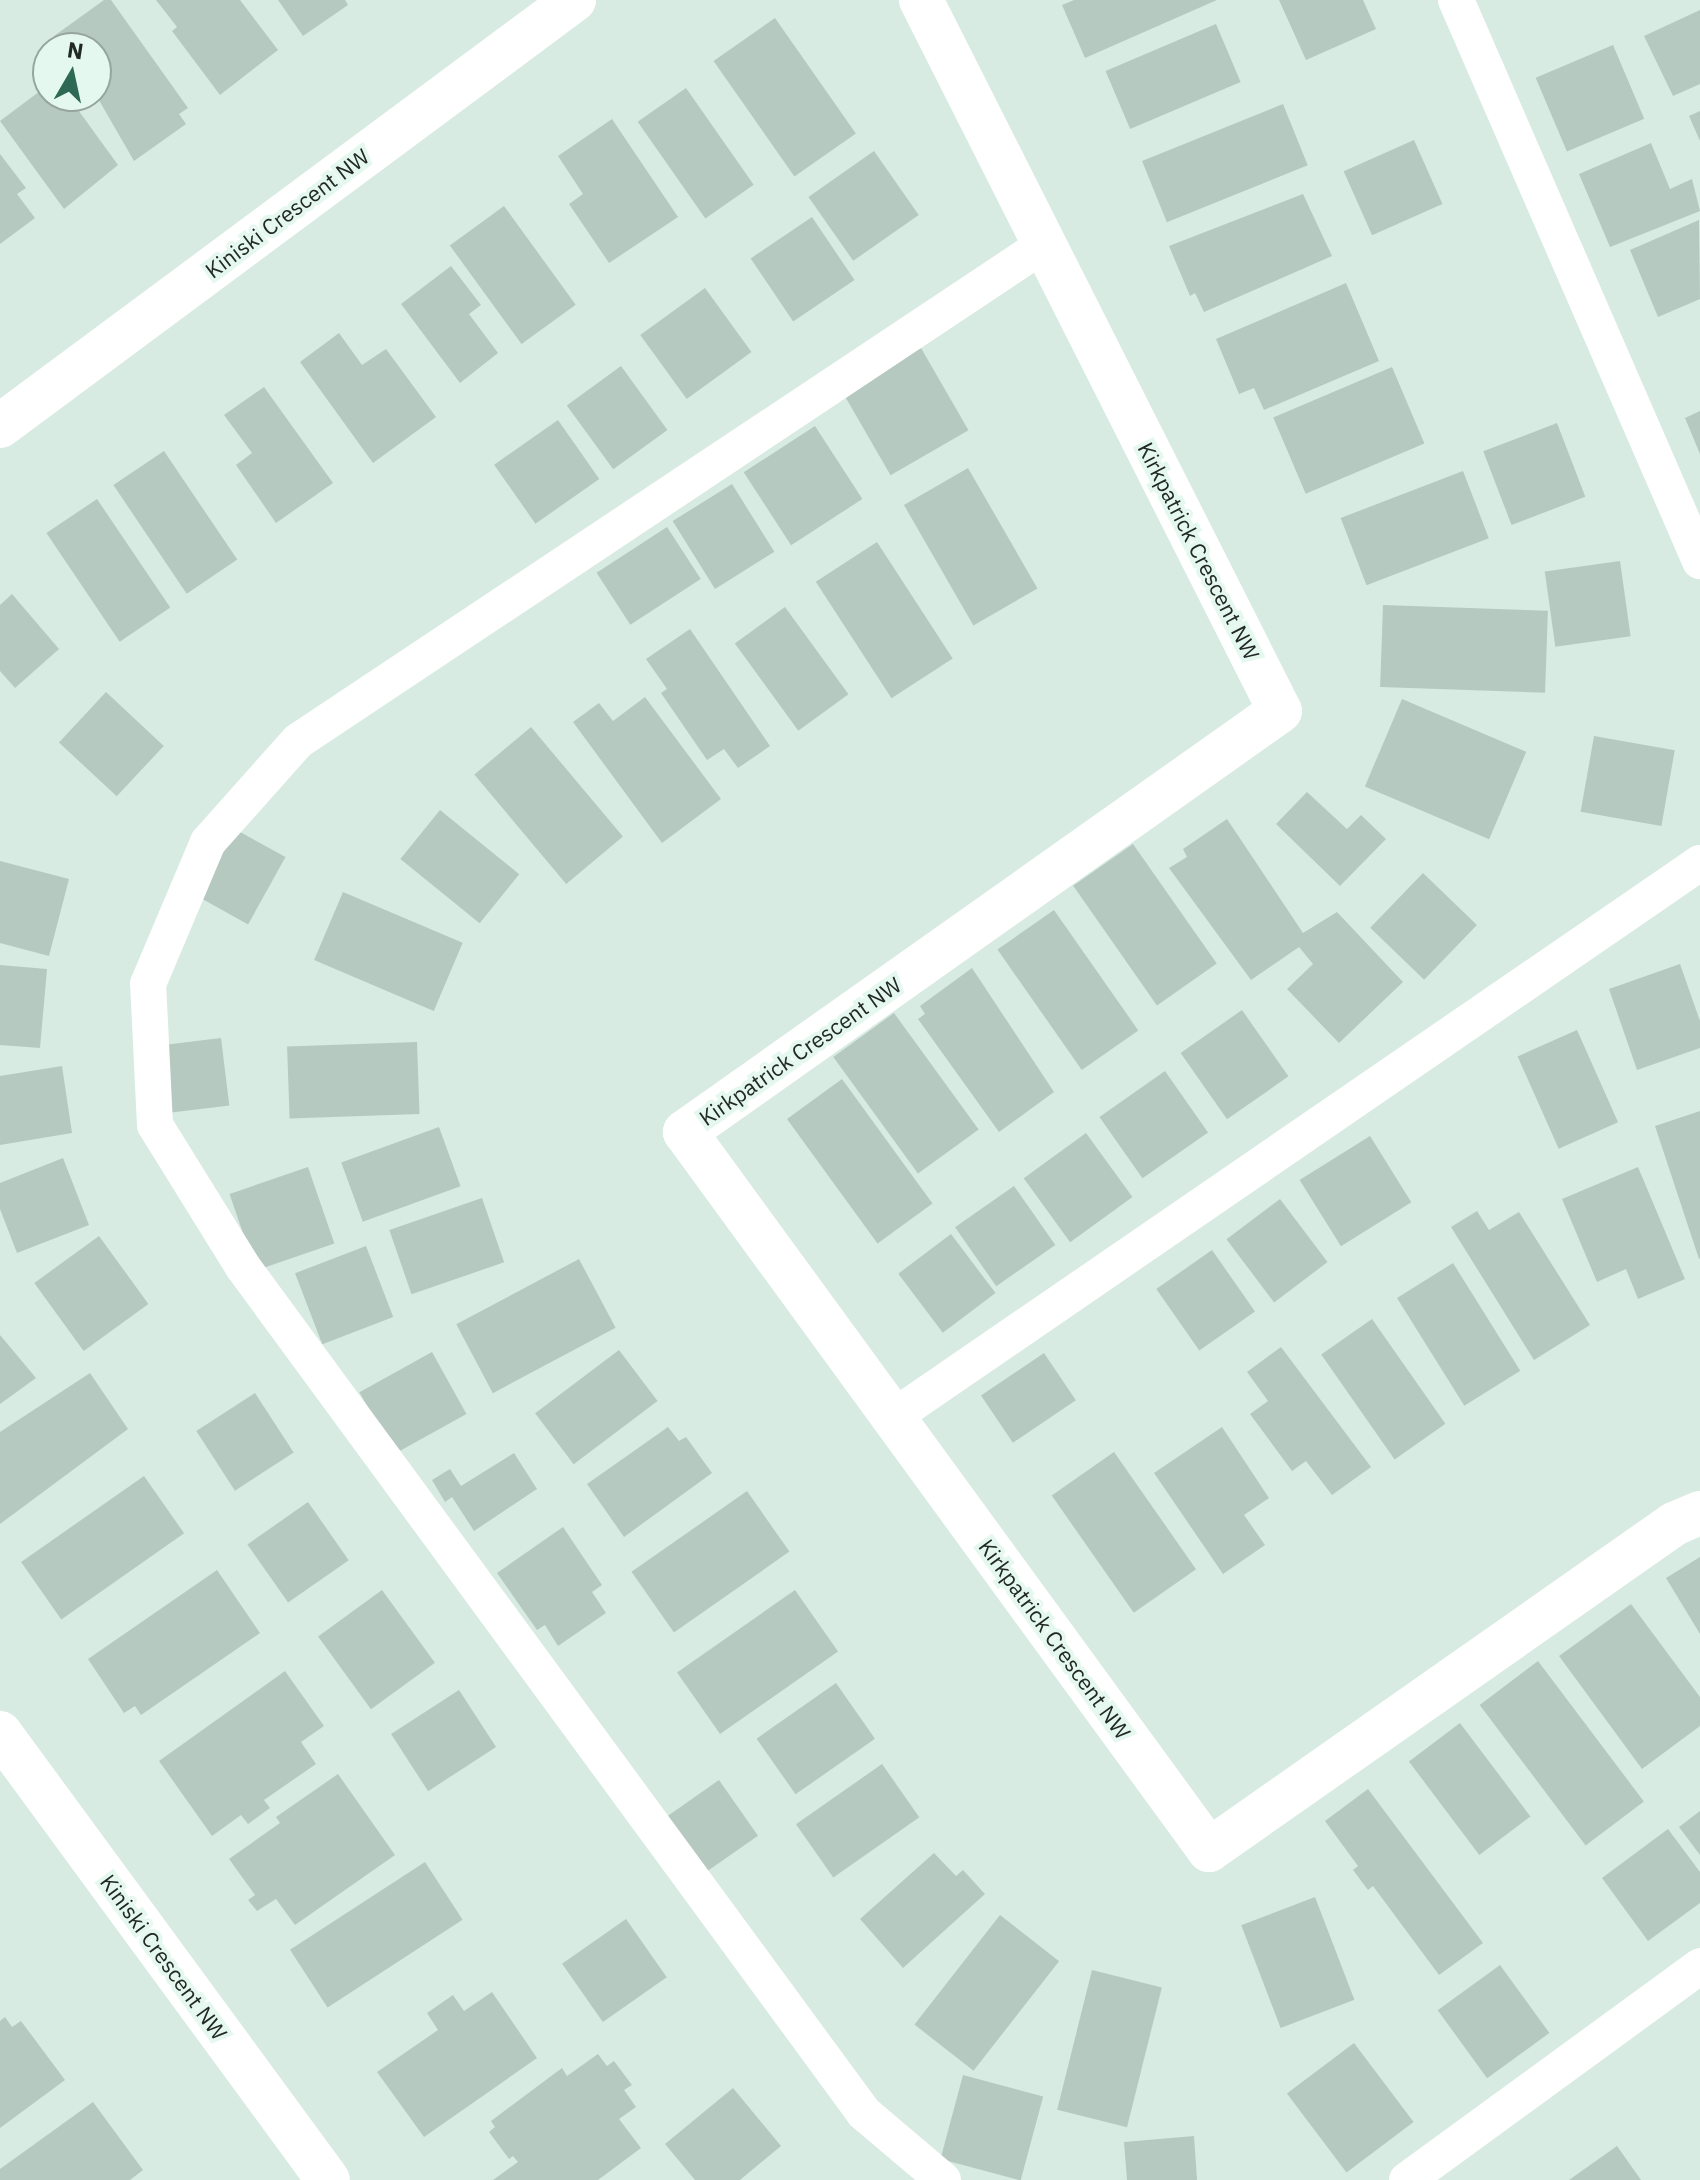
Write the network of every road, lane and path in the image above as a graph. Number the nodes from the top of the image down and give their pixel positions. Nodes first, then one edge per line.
1 (574, 0) edge
2 (921, 0) edge
3 (1456, 0) edge
4 (1045, 244) junction
5 (0, 426) edge
6 (1700, 561) edge
7 (1700, 863) edge
8 (893, 1417) junction
9 (1700, 1513) edge
10 (0, 1733) edge
11 (1700, 1966) edge
12 (328, 2180) edge
13 (943, 2180) edge
14 (1407, 2180) edge

1 - 5 street, Kiniski Crescent NW
2 - 4 street, Kirkpatrick Crescent NW
3 - 6 lane
4 - 8 street, Kirkpatrick Crescent NW
4 - 13 lane
7 - 8 lane
8 - 9 street, Kirkpatrick Crescent NW
10 - 12 street, Kiniski Crescent NW
11 - 14 lane

